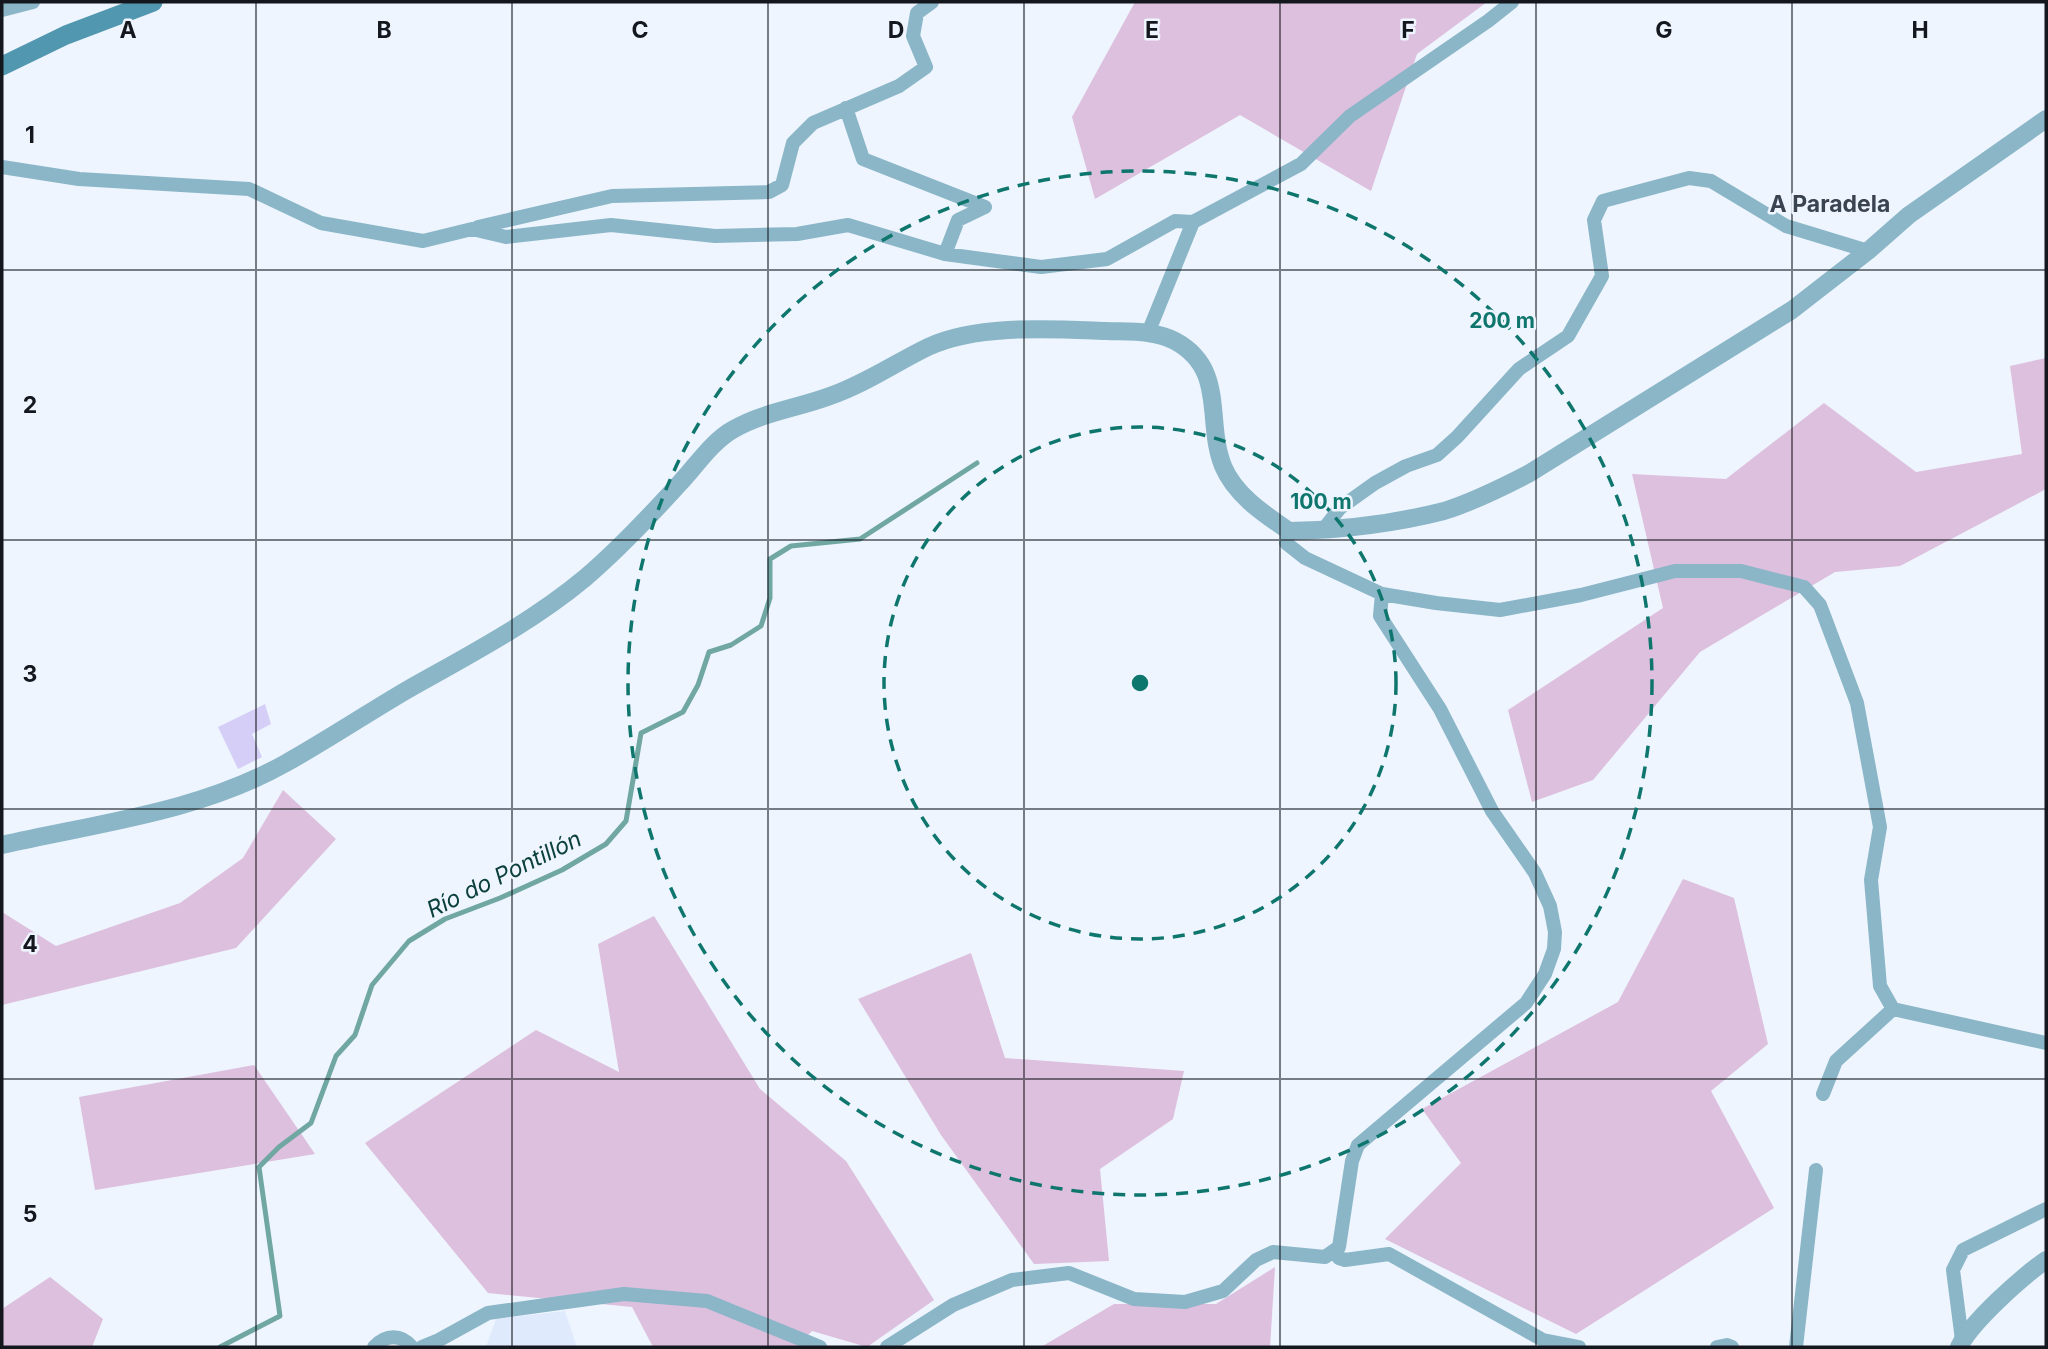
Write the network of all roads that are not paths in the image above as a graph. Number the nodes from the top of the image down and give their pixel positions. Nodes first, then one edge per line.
1 (33, 2) edge
2 (153, 2) edge
3 (932, 2) edge
4 (1512, 2) edge
5 (2, 10) edge
6 (2, 66) edge
7 (846, 108) junction
8 (2046, 119) edge
9 (2, 167) edge
10 (1193, 222) junction
11 (472, 229) junction
12 (1868, 251) junction
13 (945, 254) junction
14 (1148, 333) junction
15 (1323, 530) junction
16 (1289, 531) junction
17 (1381, 594) junction
18 (2, 845) edge
19 (1893, 1009) junction
20 (2046, 1043) edge
21 (1823, 1094) dead end
22 (1816, 1170) dead end
23 (2046, 1209) edge
24 (1335, 1252) junction
25 (2046, 1259) edge
26 (1960, 1344) edge
27 (374, 1347) edge
28 (412, 1347) edge
29 (422, 1347) edge
30 (820, 1347) edge
31 (887, 1347) edge
32 (1579, 1347) edge
33 (1717, 1347) edge
34 (1732, 1347) edge
35 (1796, 1347) edge

1 - 5 street
2 - 6 main road
3 - 7 street
4 - 10 street
7 - 11 street
7 - 13 street
8 - 12 street
9 - 11 street
10 - 13 street
10 - 14 street
11 - 13 street
12 - 15 street
12 - 15 street
14 - 16 street
14 - 18 street
15 - 16 street
16 - 17 street
17 - 19 street
17 - 24 street
19 - 20 street
19 - 21 street
22 - 35 street
23 - 26 street
24 - 31 street
24 - 32 street
25 - 26 street
27 - 28 street
29 - 30 street
33 - 34 street

